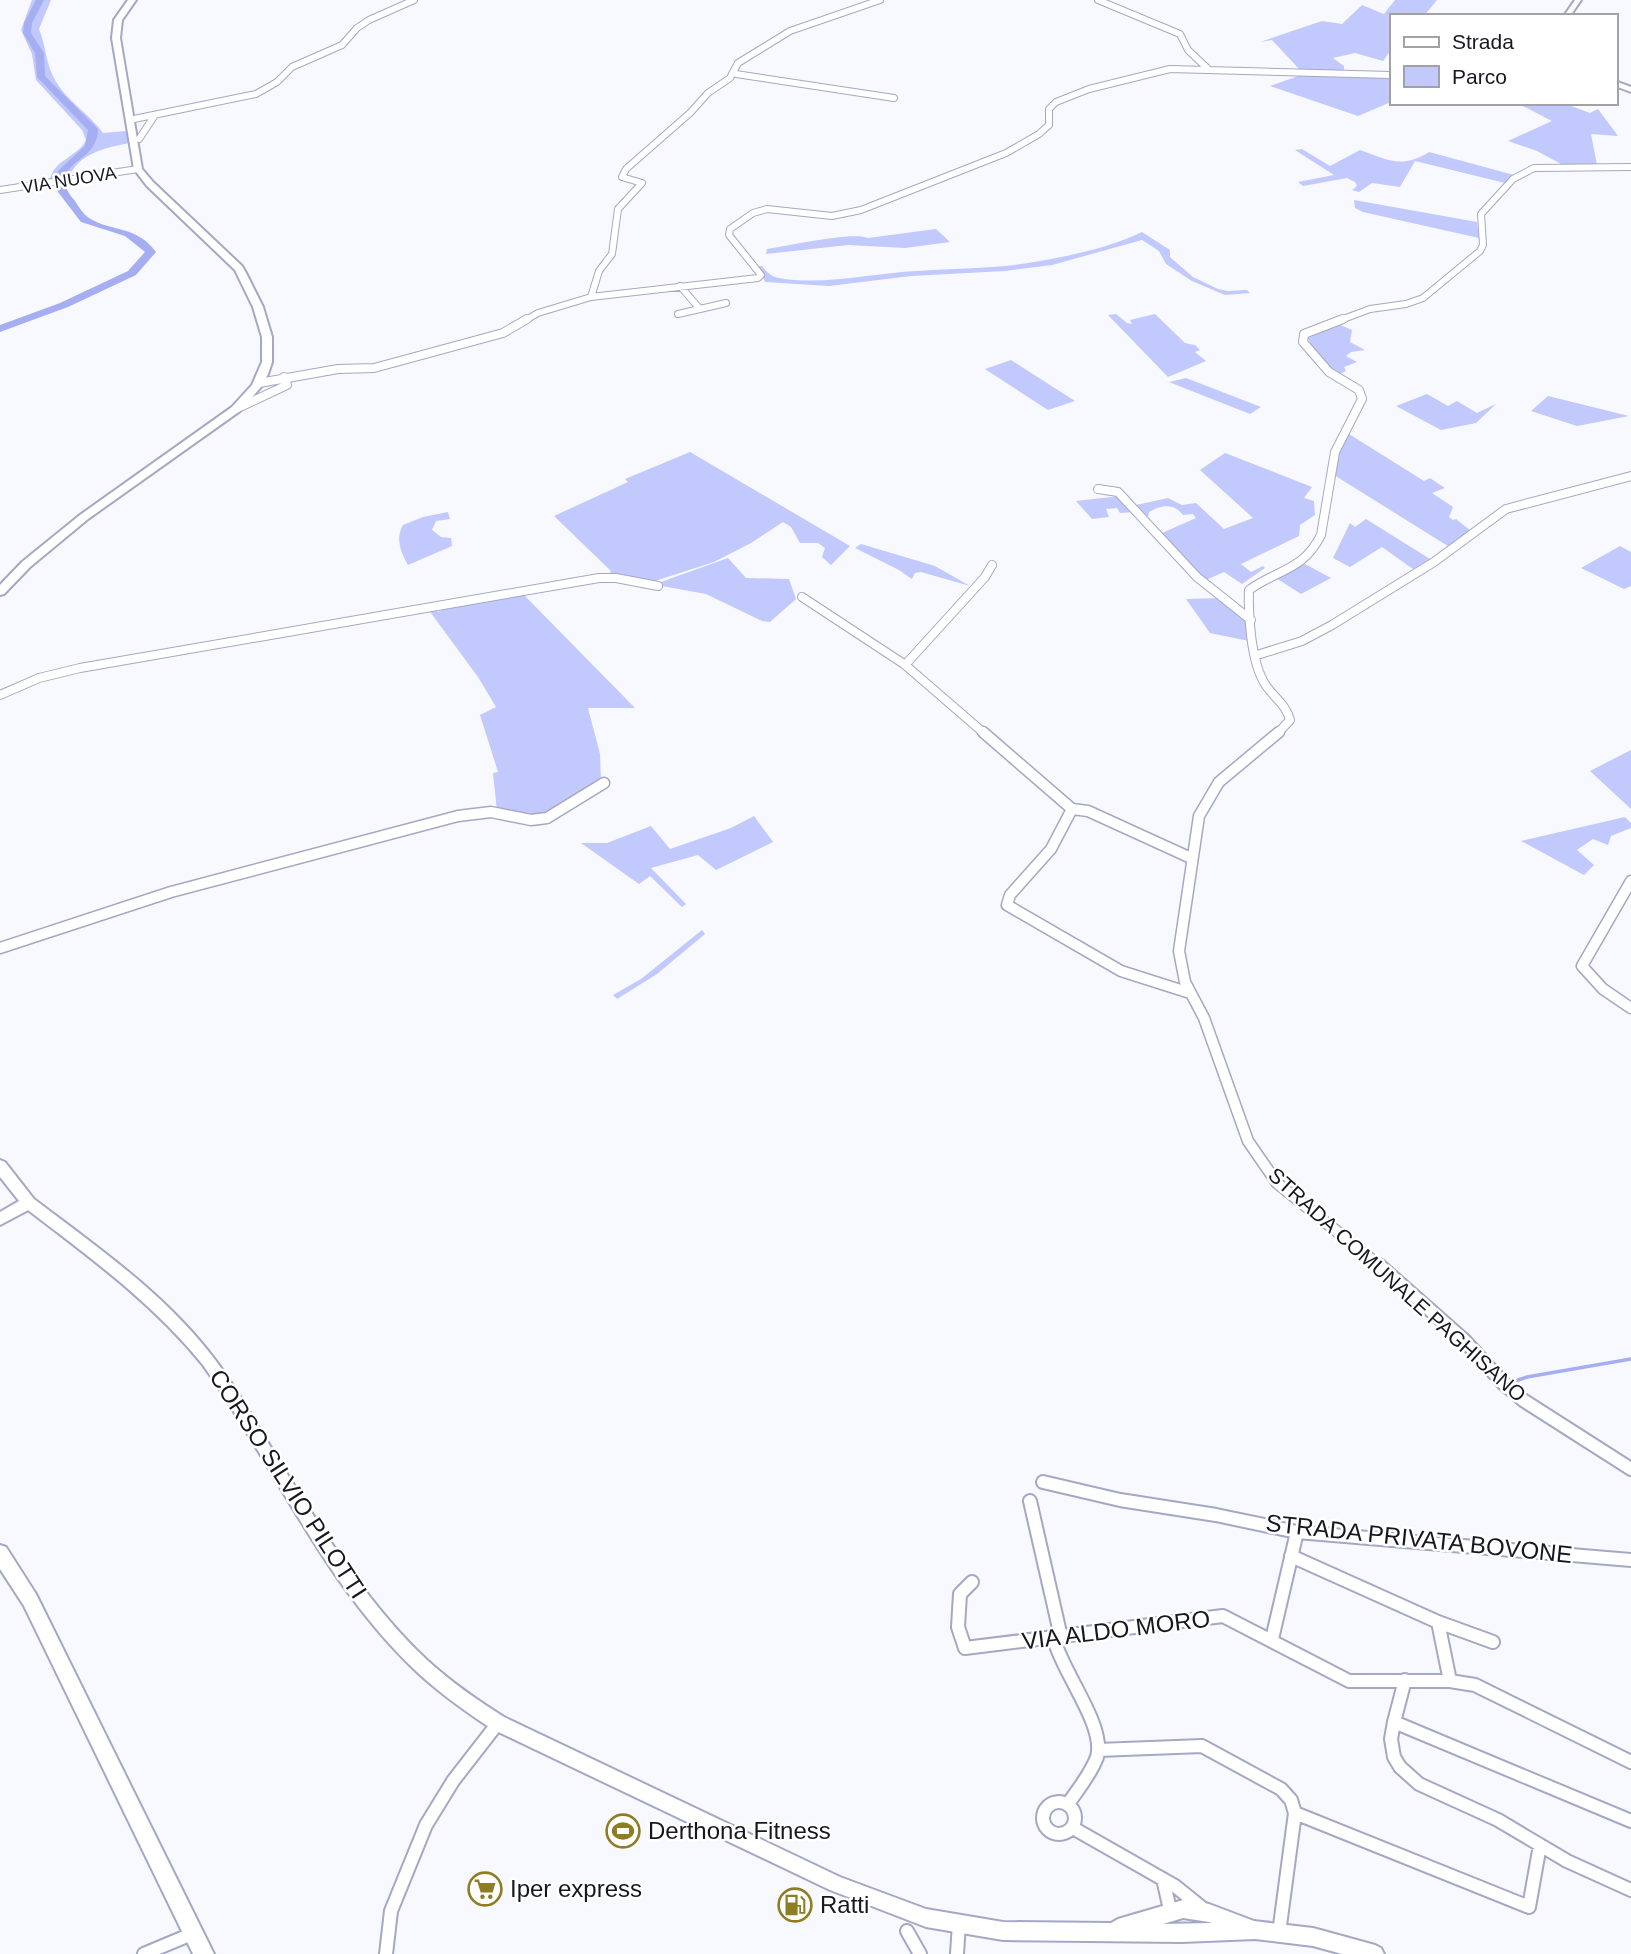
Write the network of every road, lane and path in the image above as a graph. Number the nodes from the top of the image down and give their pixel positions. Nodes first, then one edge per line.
1 (132, 0) edge
2 (414, 0) edge
3 (880, 0) edge
4 (1098, 0) edge
5 (1207, 68) junction
6 (736, 74) junction
7 (1390, 75) edge
8 (894, 98) dead end
9 (155, 115) junction
10 (129, 120) junction
11 (139, 139) dead end
12 (1631, 167) edge
13 (138, 169) junction
14 (0, 190) edge
15 (680, 286) junction
16 (591, 297) junction
17 (726, 303) dead end
18 (700, 309) junction
19 (678, 314) dead end
20 (284, 377) junction
21 (259, 383) junction
22 (236, 409) junction
23 (1631, 476) edge
24 (1098, 489) dead end
25 (992, 565) dead end
26 (658, 586) dead end
27 (0, 592) edge
28 (802, 597) dead end
29 (1251, 620) junction
30 (1257, 655) junction
31 (905, 665) junction
32 (0, 695) edge
33 (604, 783) dead end
34 (1072, 809) junction
35 (1191, 858) junction
36 (1631, 881) edge
37 (0, 948) edge
38 (1190, 993) junction
39 (1631, 1009) edge
40 (0, 1166) edge
41 (0, 1181) edge
42 (29, 1203) junction
43 (0, 1219) edge
44 (1631, 1469) edge
45 (1043, 1482) dead end
46 (1030, 1501) dead end
47 (1297, 1532) junction
48 (0, 1553) edge
49 (1292, 1556) junction
50 (1631, 1560) edge
51 (972, 1582) dead end
52 (1438, 1622) junction
53 (1058, 1638) junction
54 (1272, 1639) junction
55 (1493, 1642) dead end
56 (1405, 1680) junction
57 (1450, 1682) junction
58 (1394, 1721) junction
59 (498, 1723) junction
60 (1098, 1750) junction
61 (1631, 1762) edge
62 (1068, 1804) junction
63 (1295, 1813) junction
64 (1631, 1821) edge
65 (1073, 1828) junction
66 (1540, 1844) junction
67 (1163, 1879) junction
68 (1631, 1890) edge
69 (1201, 1912) junction
70 (1171, 1914) junction
71 (959, 1923) junction
72 (1255, 1930) junction
73 (907, 1931) dead end
74 (1101, 1932) junction
75 (194, 1933) junction
76 (1187, 1933) junction
77 (1279, 1933) junction
78 (1357, 1950) edge
79 (144, 1954) edge
80 (204, 1954) edge
81 (386, 1954) edge
82 (920, 1954) edge
83 (957, 1954) edge
84 (1375, 1954) edge

1 - 10 main road
2 - 9 street
3 - 6 street
4 - 5 street
5 - 7 street
5 - 15 street
6 - 8 street
6 - 16 street
9 - 10 street
9 - 11 street
10 - 13 main road
12 - 29 street, STRADA COMUNALE PAGHISANO
13 - 14 street, VIA NUOVA
13 - 21 main road
15 - 16 street
15 - 18 street
16 - 20 street
17 - 18 street
18 - 19 street
20 - 21 street
20 - 22 street
21 - 22 main road
22 - 27 main road
23 - 30 street
24 - 29 street
25 - 31 street
26 - 32 street
28 - 31 street
29 - 30 street, STRADA COMUNALE PAGHISANO
30 - 35 street, STRADA COMUNALE PAGHISANO
31 - 34 street
33 - 37 street
34 - 35 street
34 - 38 street
35 - 38 street, STRADA COMUNALE PAGHISANO
36 - 39 street
38 - 44 street, STRADA COMUNALE PAGHISANO
40 - 42 main road
41 - 42 main road, CORSO SILVIO PILOTTI
42 - 43 main road
42 - 59 street, CORSO SILVIO PILOTTI
45 - 47 street, STRADA PRIVATA BOVONE
46 - 53 street
47 - 49 street
47 - 50 street, STRADA PRIVATA BOVONE
48 - 75 main road
49 - 52 street
49 - 54 street
51 - 53 street, VIA ALDO MORO
52 - 55 street
52 - 57 street
53 - 54 street, VIA ALDO MORO
53 - 60 street
54 - 56 street, VIA ALDO MORO
56 - 57 street, VIA ALDO MORO
56 - 58 street
57 - 61 street, VIA ALDO MORO
58 - 64 street
58 - 66 street
59 - 71 street, CORSO SILVIO PILOTTI
59 - 81 street
60 - 62 street
60 - 63 street
62 - 65 street
62 - 65 street
63 - 66 street
63 - 77 street
65 - 67 street
66 - 68 street
67 - 69 street
67 - 70 street
69 - 70 street, CORSO SILVIO PILOTTI
69 - 72 street, CORSO SILVIO PILOTTI
69 - 76 street
70 - 74 street, CORSO SILVIO PILOTTI
70 - 76 street
71 - 74 street, CORSO SILVIO PILOTTI
71 - 83 street
72 - 76 street, CORSO SILVIO PILOTTI
72 - 77 street, CORSO SILVIO PILOTTI
73 - 82 street
74 - 76 street, CORSO SILVIO PILOTTI
75 - 79 street
75 - 80 main road
77 - 78 street, CORSO SILVIO PILOTTI
78 - 84 street, CORSO SILVIO PILOTTI

